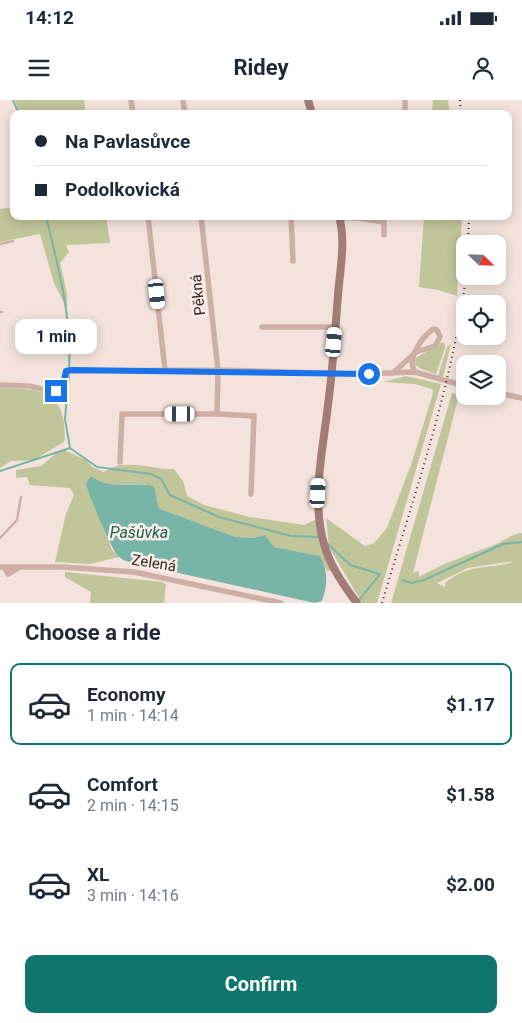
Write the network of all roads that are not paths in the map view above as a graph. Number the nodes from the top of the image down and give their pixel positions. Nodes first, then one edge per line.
1 (148, 220) edge
2 (201, 220) edge
3 (291, 220) edge
4 (339, 220) edge
5 (371, 220) edge
6 (384, 235) dead end
7 (13, 242) dead end
8 (0, 244) edge
9 (293, 261) dead end
10 (262, 327) dead end
11 (336, 327) junction
12 (416, 352) junction
13 (165, 370) junction
14 (218, 370) junction
15 (415, 372) junction
16 (332, 373) junction
17 (393, 373) junction
18 (456, 383) edge
19 (0, 384) edge
20 (506, 395) edge
21 (522, 398) edge
22 (217, 414) junction
23 (120, 462) dead end
24 (251, 494) dead end
25 (21, 497) dead end
26 (0, 538) edge
27 (1, 566) edge
28 (282, 603) edge
29 (357, 603) edge

1 - 13 street
2 - 14 street, Pěkná
3 - 9 street
4 - 11 street
5 - 6 street
7 - 8 lane
10 - 11 street
11 - 16 street
12 - 12 street
12 - 15 street
12 - 17 street
13 - 14 street
13 - 19 street
14 - 16 street
14 - 22 street, Pěkná
15 - 17 street
15 - 18 street
16 - 17 street
16 - 29 street
20 - 21 street
22 - 23 street
22 - 24 street
25 - 26 lane
27 - 28 street, Zelená

